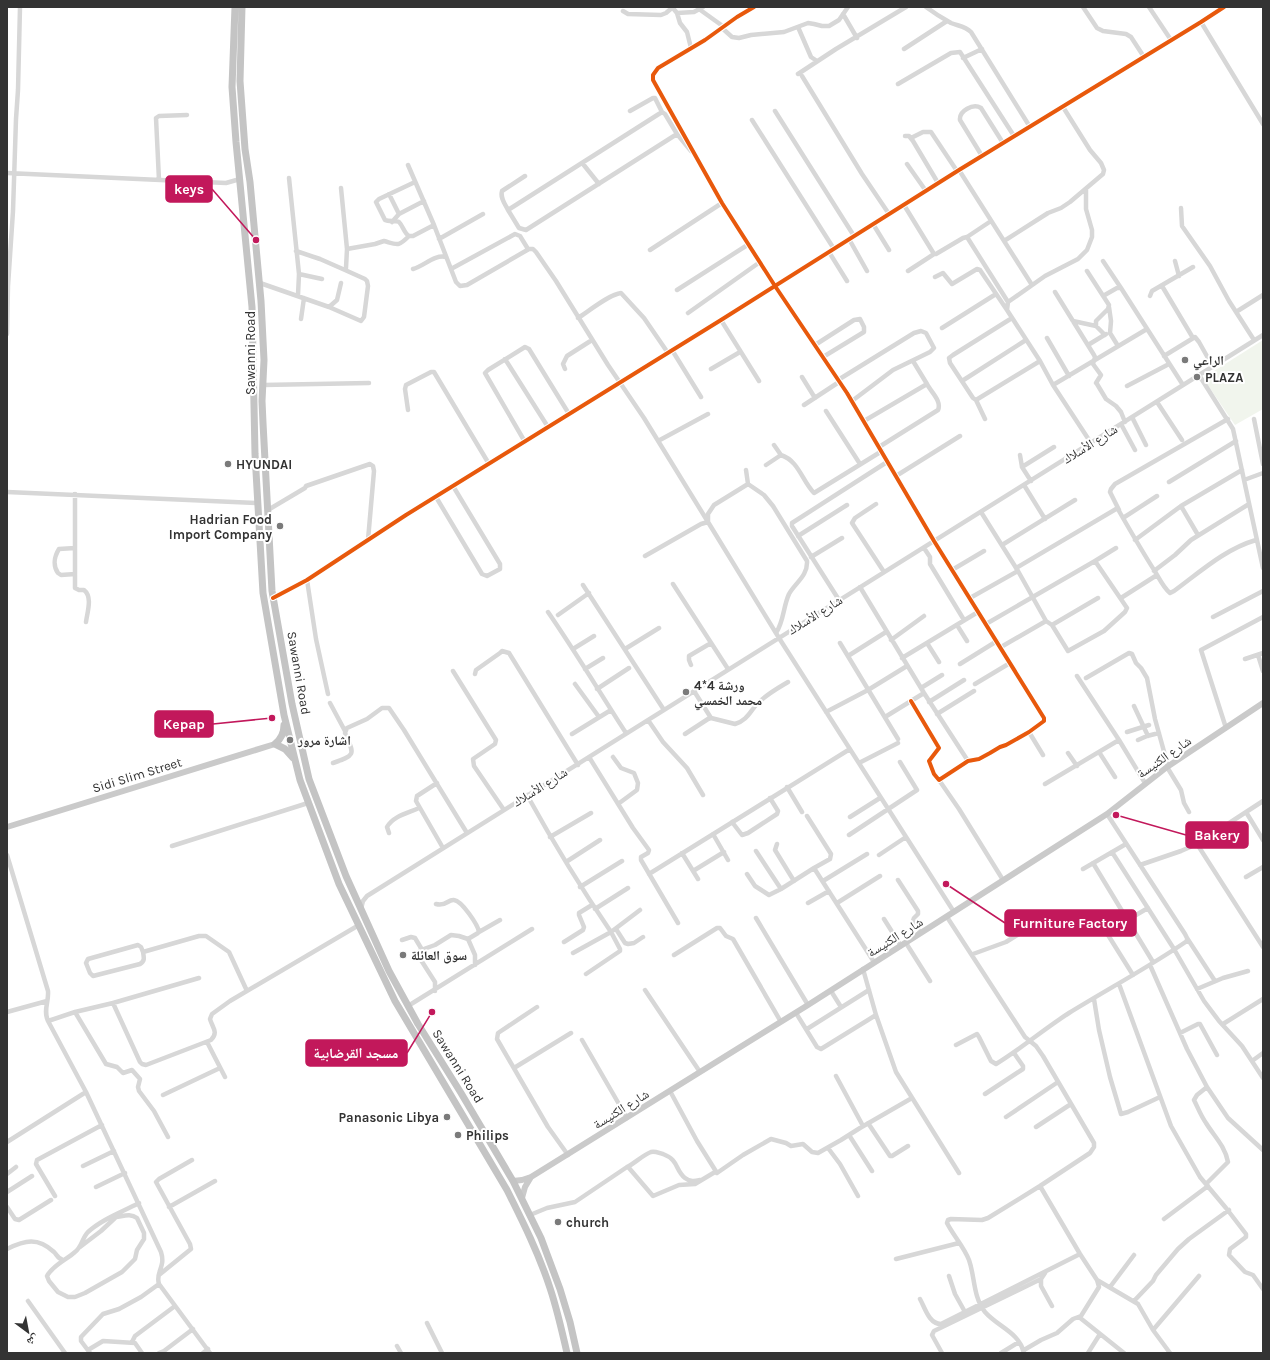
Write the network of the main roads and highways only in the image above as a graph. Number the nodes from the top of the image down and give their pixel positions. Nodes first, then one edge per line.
1 (235, 7) edge
2 (242, 7) edge
3 (261, 553) junction
4 (271, 555) junction
5 (262, 573) junction
6 (271, 573) junction
7 (1263, 703) edge
8 (284, 715) junction
9 (275, 744) junction
10 (295, 760) junction
11 (7, 827) edge
12 (531, 1178) junction
13 (512, 1180) junction
14 (522, 1198) junction
15 (567, 1353) edge
16 (577, 1353) edge

1 - 3 highway, Sawanni Road
2 - 4 highway, Sawanni Road
3 - 4 highway
3 - 5 highway, Sawanni Road
4 - 6 highway, Sawanni Road
5 - 6 highway
5 - 8 highway, Sawanni Road
6 - 13 highway, Sawanni Road
7 - 12 main road, شارع الكنيسة
8 - 9 highway
8 - 10 highway, Sawanni Road
9 - 10 highway
9 - 11 main road, Sidi Slim Street
10 - 15 highway, Sawanni Road
12 - 13 main road, شارع الكنيسة
12 - 14 main road
13 - 14 highway, Sawanni Road
14 - 16 highway, Sawanni Road

